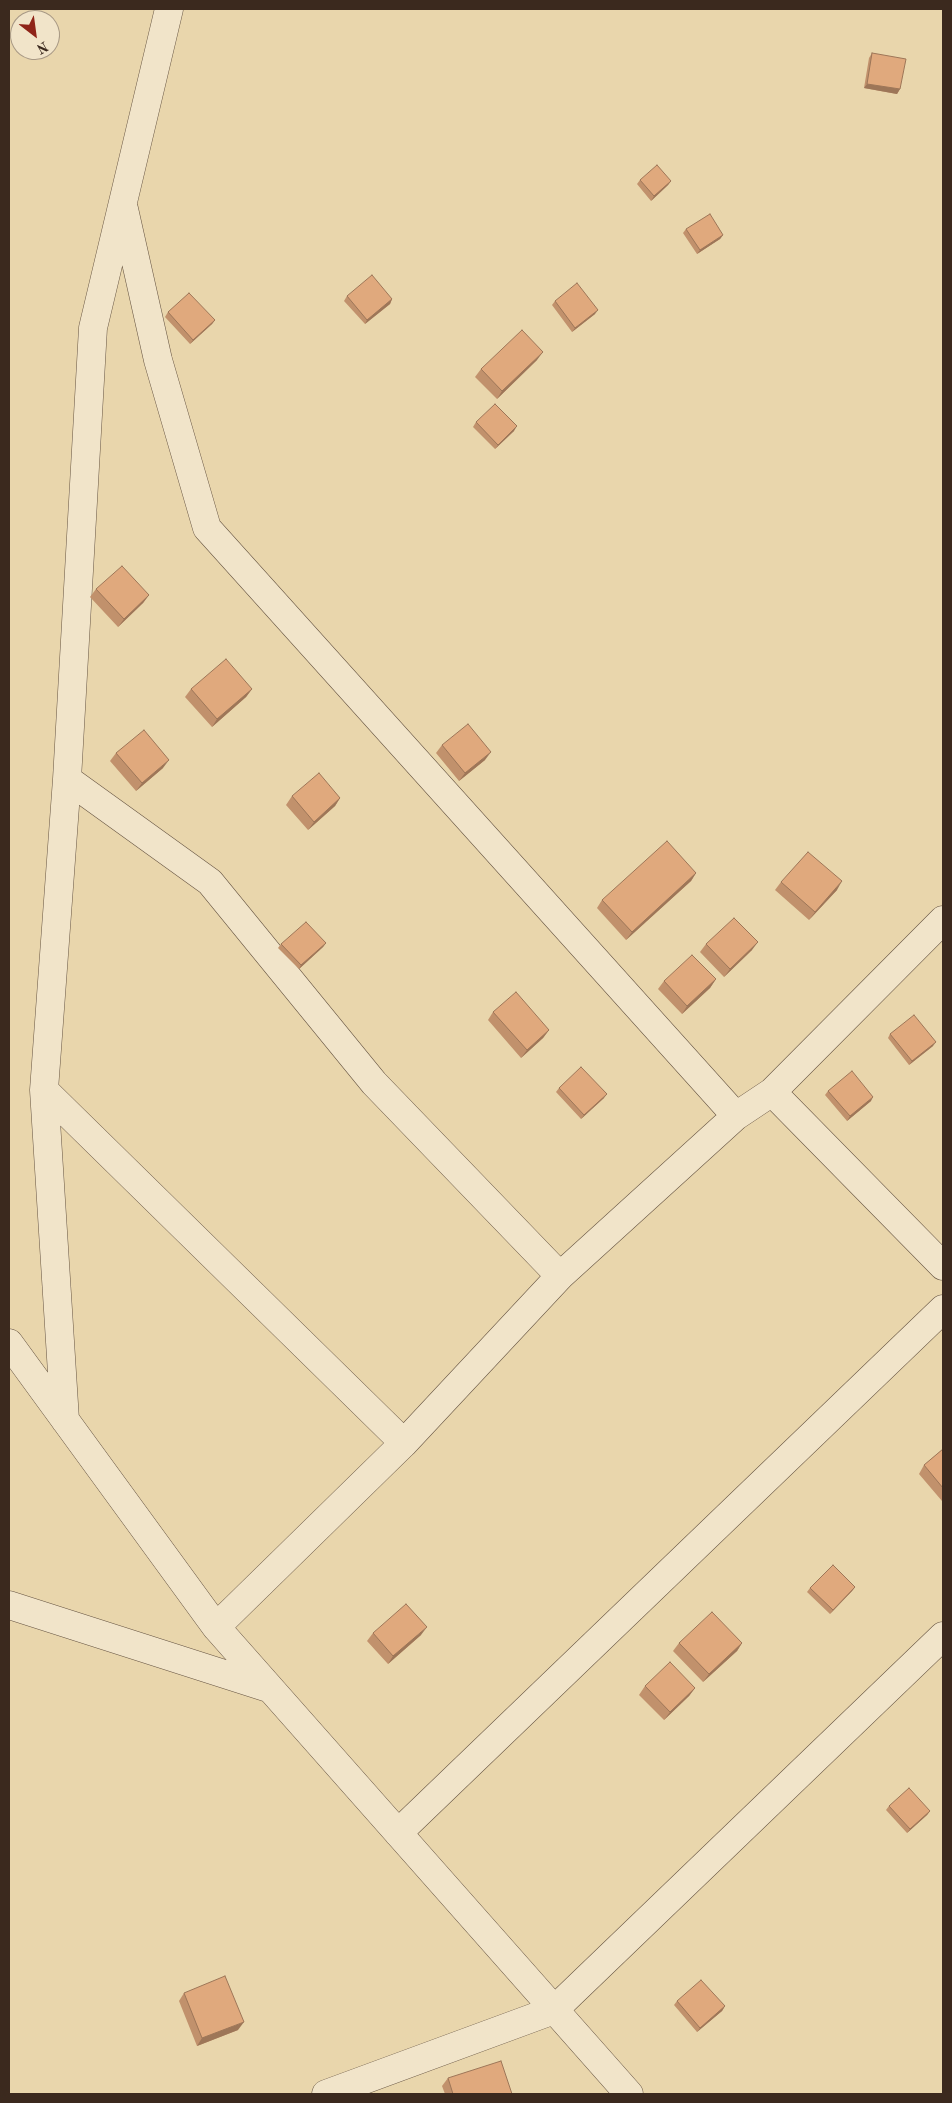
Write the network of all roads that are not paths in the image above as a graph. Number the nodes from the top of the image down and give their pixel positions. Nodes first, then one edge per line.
1 (169, 9) edge
2 (123, 202) junction
3 (67, 780) junction
4 (943, 920) edge
5 (44, 1090) junction
6 (772, 1092) junction
7 (736, 1116) junction
8 (943, 1266) edge
9 (560, 1276) junction
10 (943, 1309) edge
11 (9, 1343) edge
12 (65, 1420) junction
13 (404, 1443) junction
14 (9, 1605) edge
15 (216, 1627) junction
16 (943, 1636) edge
17 (270, 1688) junction
18 (398, 1833) junction
19 (554, 2010) junction
20 (326, 2094) edge
21 (629, 2094) edge

1 - 2 street
2 - 3 street
2 - 7 street
3 - 5 street
3 - 9 street
4 - 6 street
5 - 12 street
5 - 13 street
6 - 7 street
6 - 8 street
7 - 9 street
9 - 13 street
10 - 18 street
11 - 12 street
12 - 15 street
13 - 15 street
14 - 17 street
15 - 17 street
16 - 19 street
17 - 18 street
18 - 19 street
19 - 20 street
19 - 21 street

